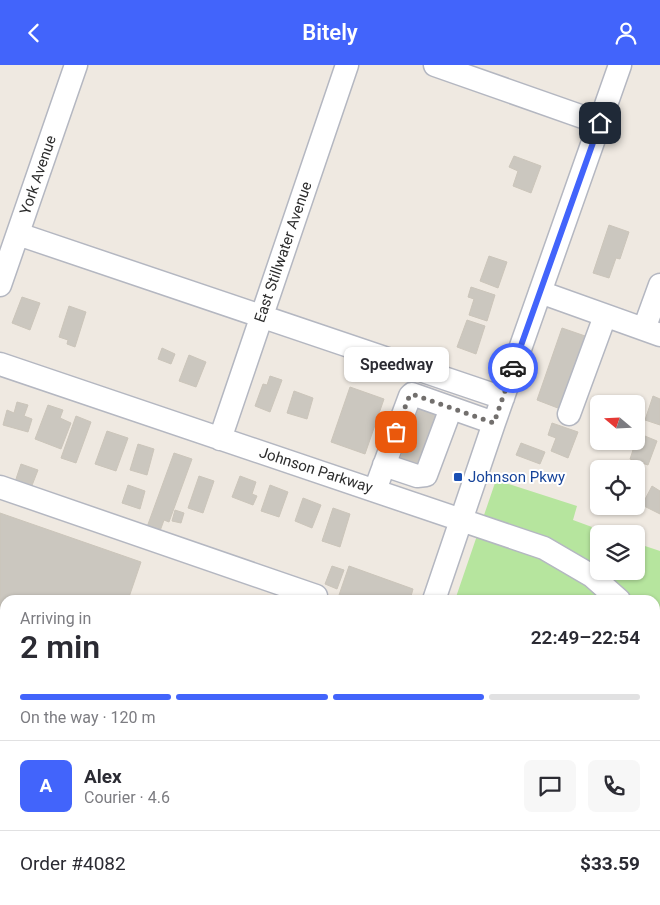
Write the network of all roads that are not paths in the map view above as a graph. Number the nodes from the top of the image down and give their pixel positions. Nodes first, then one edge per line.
1 (76, 65) edge
2 (347, 65) edge
3 (435, 65) edge
4 (620, 65) edge
5 (600, 123) junction
6 (18, 234) junction
7 (0, 285) edge
8 (660, 285) edge
9 (540, 291) junction
10 (605, 316) junction
11 (261, 317) junction
12 (652, 332) edge
13 (0, 364) edge
14 (502, 398) junction
15 (451, 408) junction
16 (570, 414) dead end
17 (494, 423) junction
18 (220, 439) junction
19 (384, 465) junction
20 (0, 487) edge
21 (375, 490) junction
22 (460, 519) junction
23 (313, 595) edge
24 (438, 595) edge
25 (613, 595) edge

1 - 6 street, York Avenue
2 - 11 street, East Stillwater Avenue
3 - 5 street
4 - 5 street
5 - 9 street
6 - 7 street, York Avenue
6 - 11 street
8 - 12 street
9 - 10 street
9 - 14 street
10 - 12 street
10 - 16 street
11 - 14 street
11 - 18 street, East Stillwater Avenue
13 - 18 street, Johnson Parkway
14 - 17 street
15 - 17 street
15 - 19 street
15 - 19 street
17 - 22 street
18 - 21 street, Johnson Parkway
19 - 21 street
20 - 23 street
21 - 22 street, Johnson Parkway
22 - 24 street
22 - 25 street, Johnson Parkway

